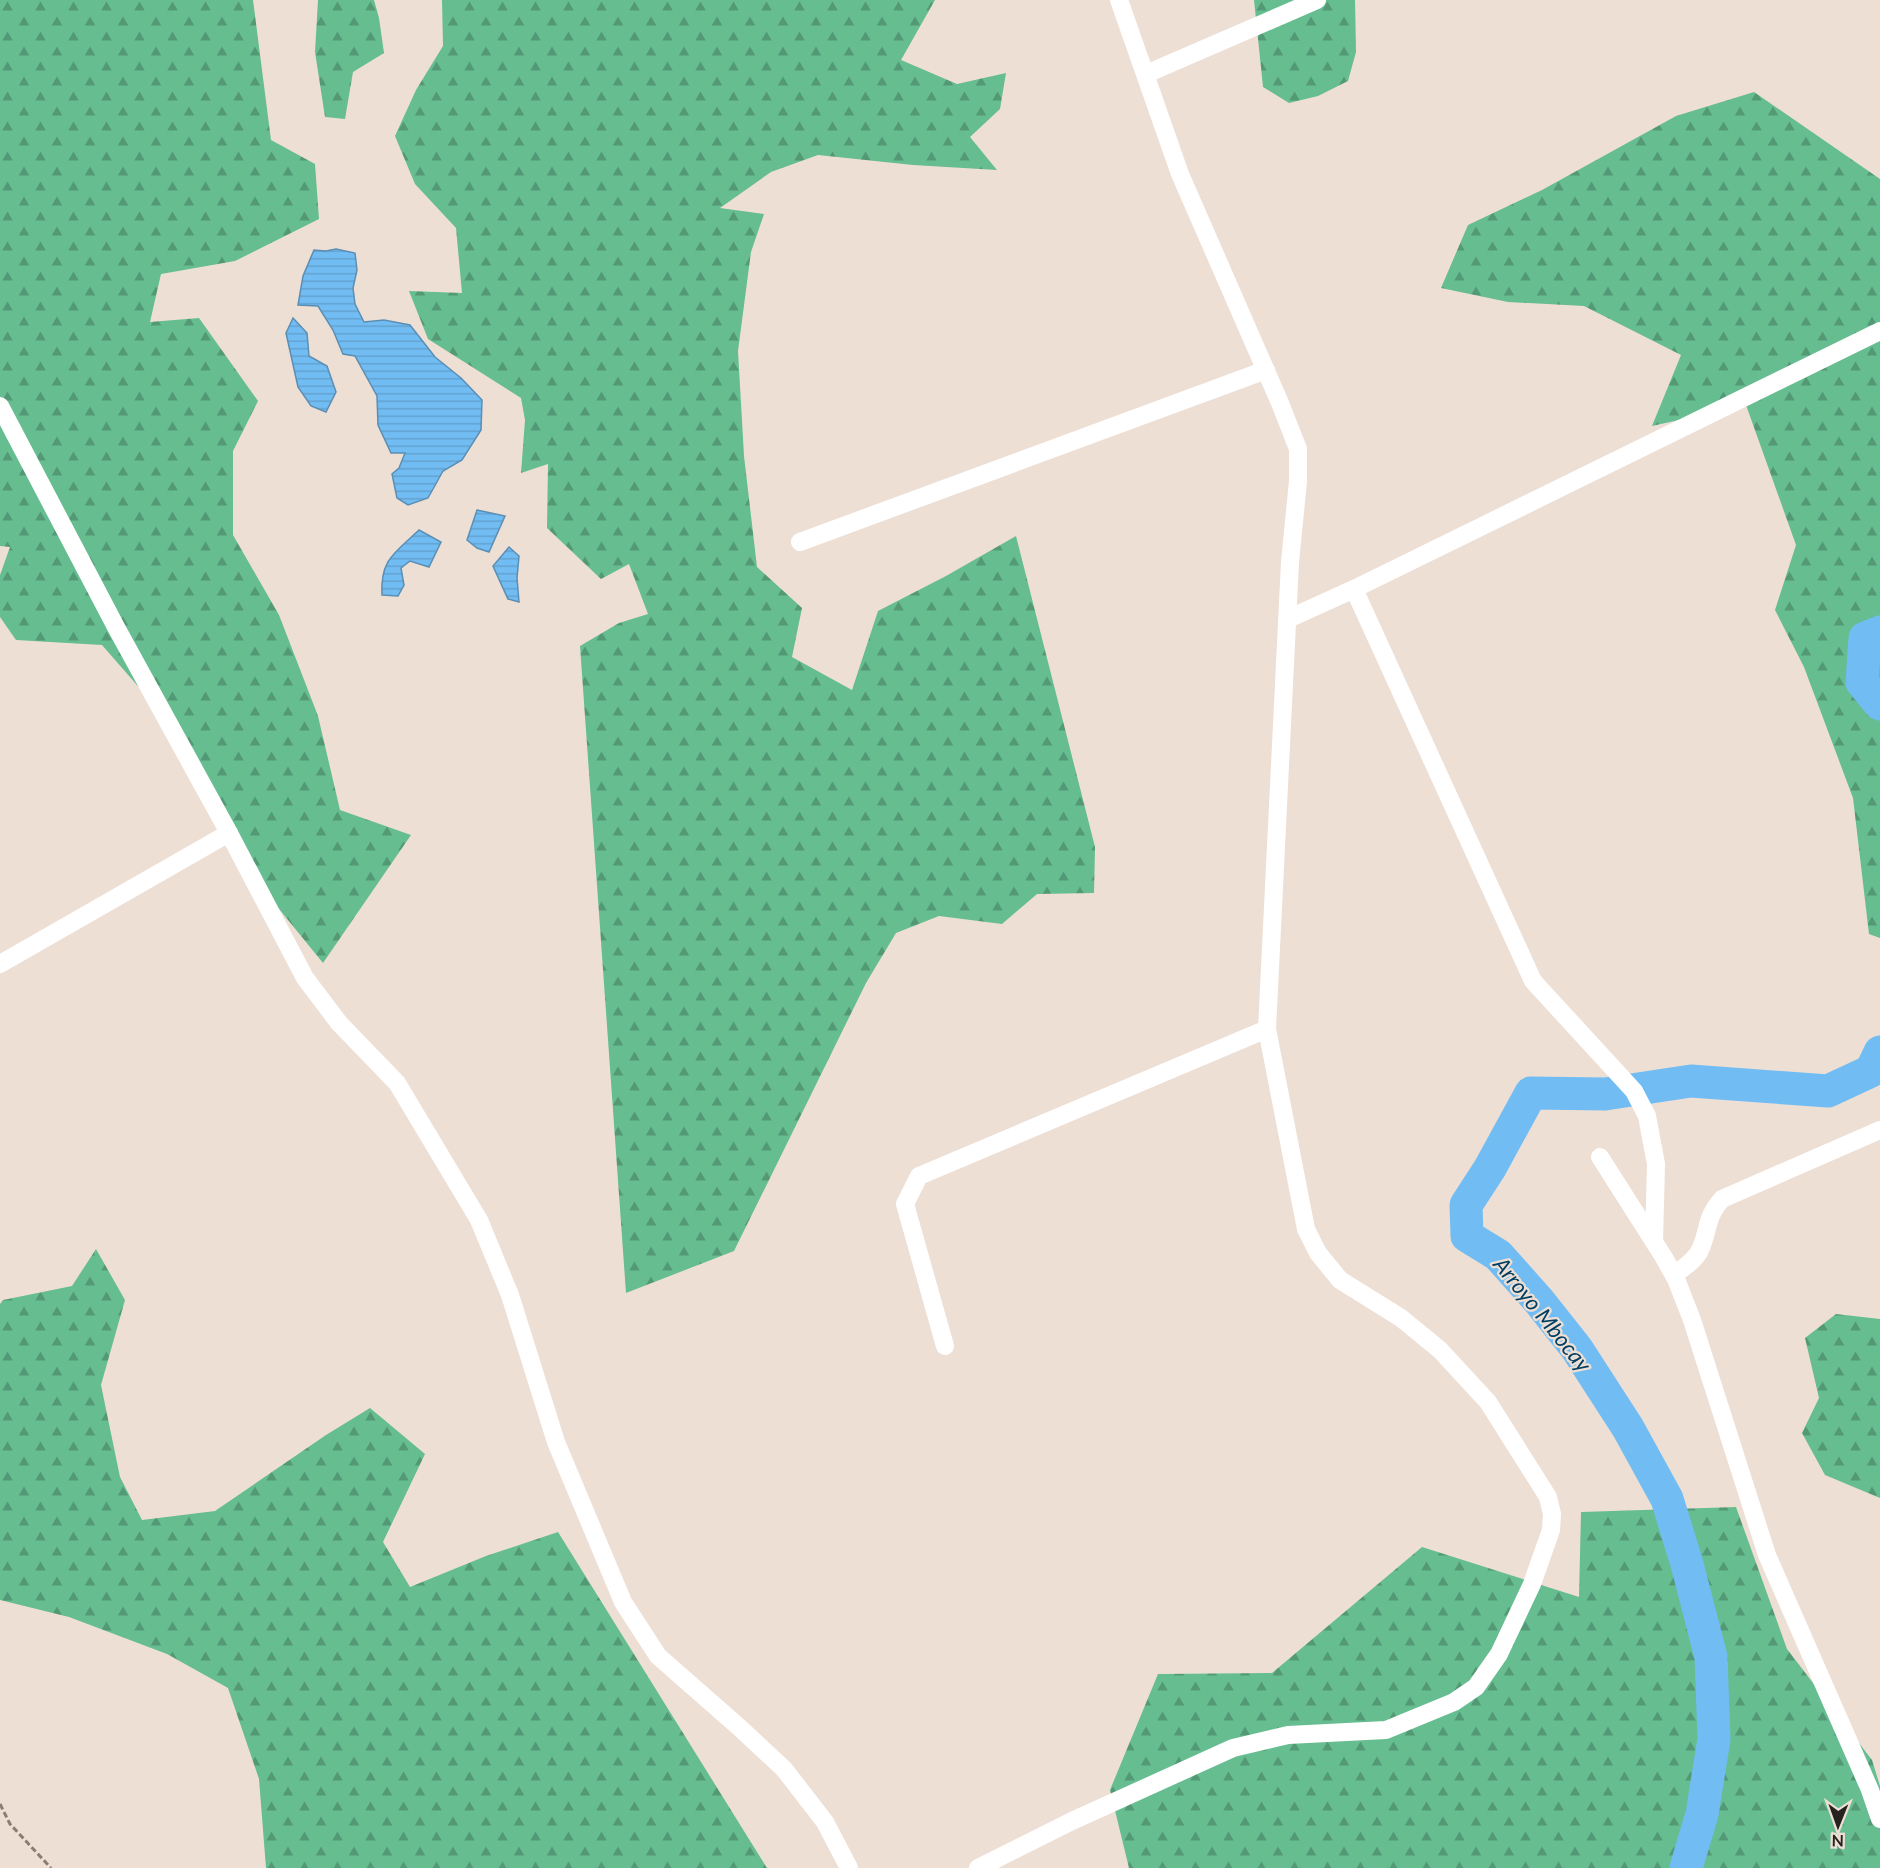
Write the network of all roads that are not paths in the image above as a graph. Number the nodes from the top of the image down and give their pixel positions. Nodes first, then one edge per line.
1 (1119, 0) edge
2 (1317, 0) edge
3 (1146, 75) junction
4 (1880, 331) edge
5 (1266, 370) junction
6 (0, 405) edge
7 (800, 542) dead end
8 (1354, 589) junction
9 (1288, 619) junction
10 (230, 833) junction
11 (0, 964) edge
12 (1267, 1029) junction
13 (1880, 1130) edge
14 (1600, 1157) dead end
15 (1654, 1241) junction
16 (1674, 1275) junction
17 (945, 1346) dead end
18 (1875, 1783) edge
19 (1880, 1819) edge
20 (849, 1868) edge
21 (978, 1868) edge

1 - 3 street
2 - 3 street
3 - 5 street
4 - 8 street
5 - 7 street
5 - 9 street
6 - 10 street
8 - 9 street
8 - 15 street
9 - 12 street
10 - 11 street
10 - 20 street
12 - 17 street
12 - 21 street
13 - 16 street
14 - 15 street
15 - 16 street
16 - 18 street
18 - 19 street

